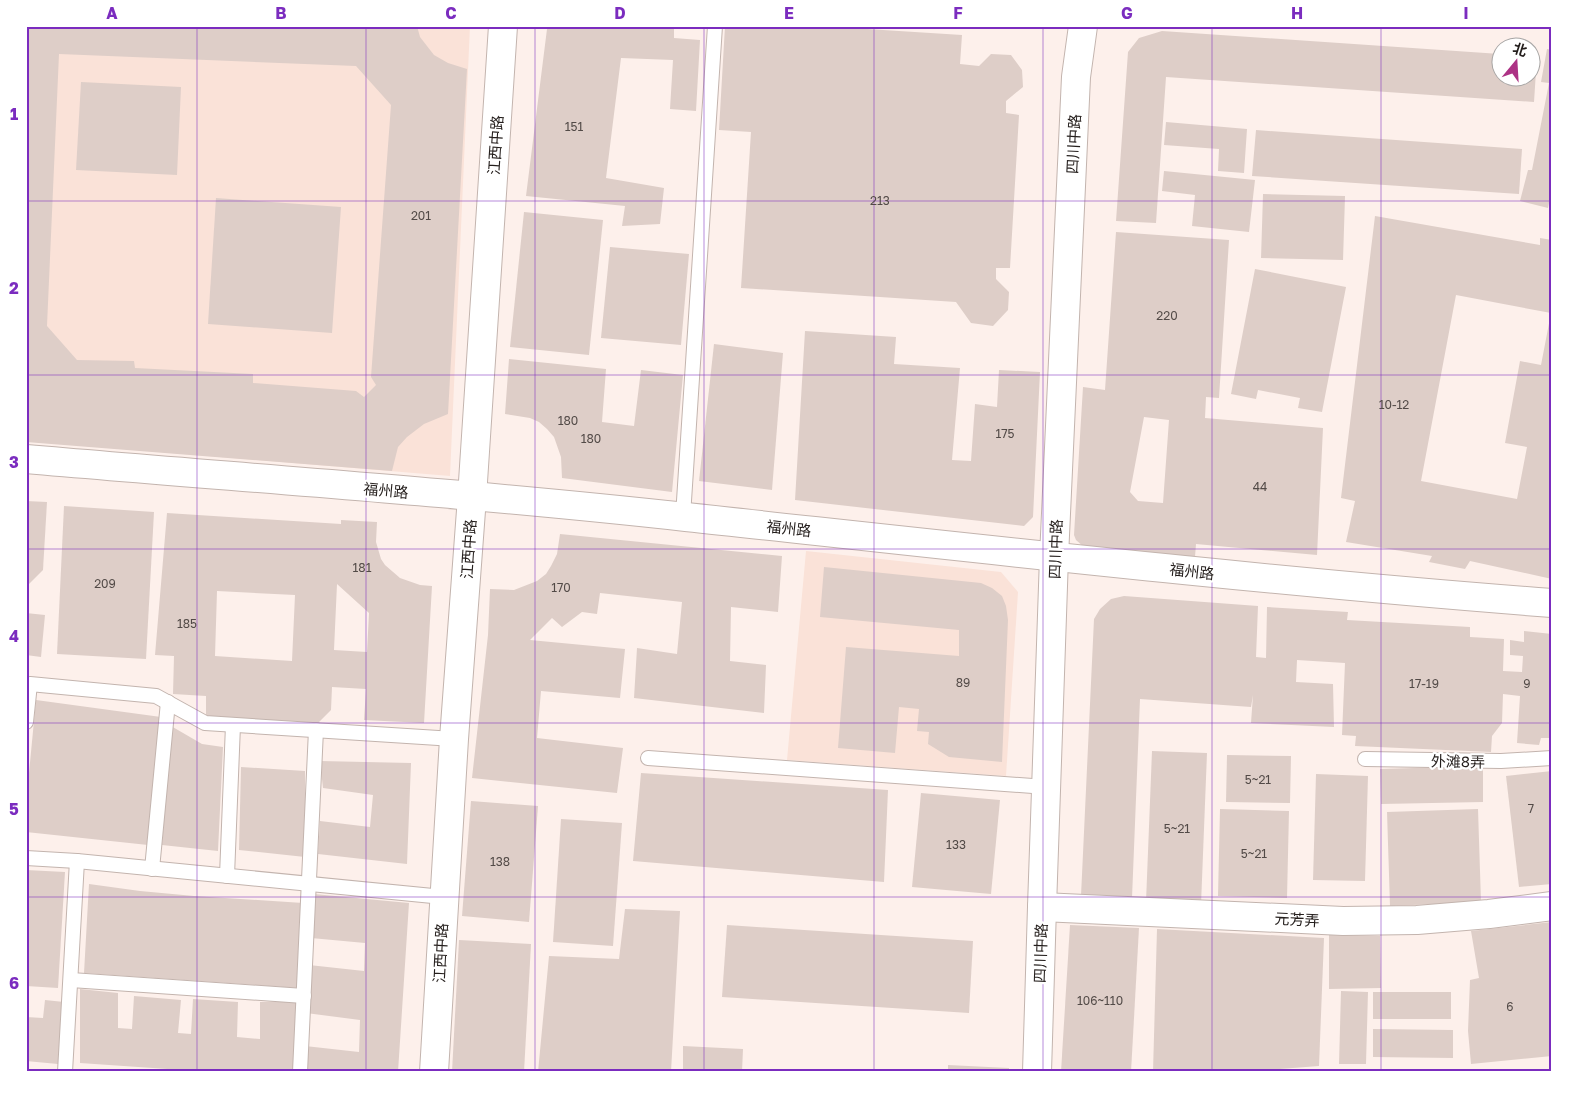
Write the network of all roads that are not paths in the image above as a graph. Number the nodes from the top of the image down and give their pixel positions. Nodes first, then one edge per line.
1 (503, 26) edge
2 (715, 26) edge
3 (1083, 26) edge
4 (26, 459) edge
5 (472, 497) junction
6 (683, 516) junction
7 (1054, 557) junction
8 (1552, 603) edge
9 (168, 702) junction
10 (26, 722) edge
11 (233, 725) junction
12 (316, 730) junction
13 (454, 739) junction
14 (648, 758) dead end
15 (1552, 758) edge
16 (1365, 759) dead end
17 (1046, 787) junction
18 (26, 858) edge
19 (77, 861) junction
20 (152, 869) junction
21 (227, 876) junction
22 (310, 884) junction
23 (443, 897) junction
24 (1552, 906) edge
25 (1042, 907) junction
26 (71, 980) junction
27 (304, 996) junction
28 (65, 1072) edge
29 (300, 1072) edge
30 (434, 1072) edge
31 (1038, 1072) edge

1 - 5 street, 江西中路
2 - 6 lane
3 - 7 street, 四川中路
4 - 5 street, 福州路
5 - 6 street, 福州路
5 - 13 street, 江西中路
6 - 7 street, 福州路
7 - 8 street, 福州路
7 - 17 street, 四川中路
9 - 10 lane
9 - 11 lane
9 - 20 lane
11 - 12 lane
11 - 21 lane
12 - 13 lane
12 - 22 lane
13 - 23 street, 江西中路
14 - 17 lane
15 - 16 lane, 外滩8弄
17 - 25 street, 四川中路
18 - 19 lane
19 - 20 lane
19 - 26 lane
20 - 21 lane
21 - 22 lane
22 - 23 lane
22 - 27 lane
23 - 30 street, 江西中路
24 - 25 street, 元芳弄
25 - 31 street, 四川中路
26 - 27 lane
26 - 28 lane
27 - 29 lane

